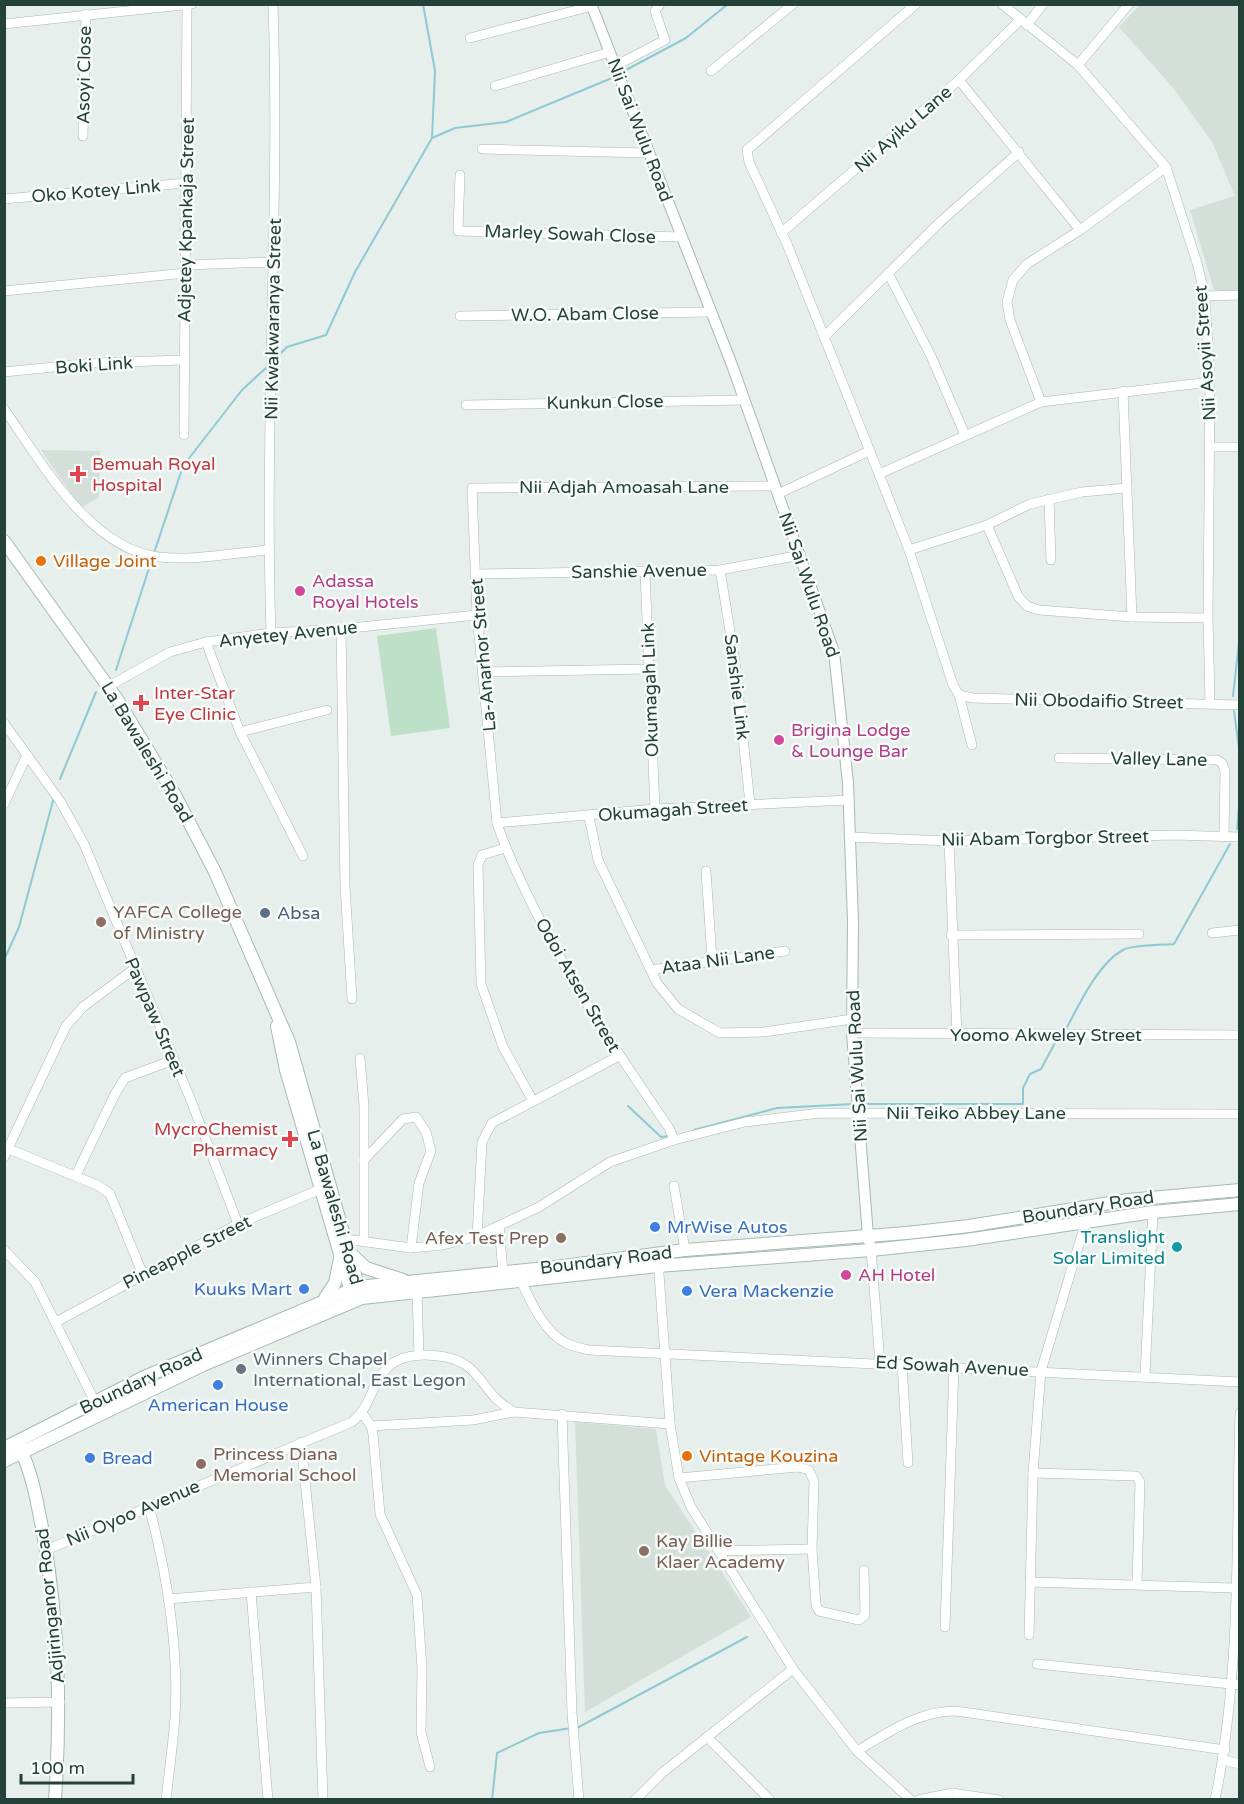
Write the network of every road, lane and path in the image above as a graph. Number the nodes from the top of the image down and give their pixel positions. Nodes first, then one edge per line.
1 (192, 4) edge
2 (273, 4) edge
3 (660, 4) edge
4 (793, 4) edge
5 (916, 4) edge
6 (1002, 4) edge
7 (1043, 4) edge
8 (1129, 4) edge
9 (187, 5) edge
10 (592, 5) edge
11 (86, 14) junction
12 (1023, 22) junction
13 (4, 24) edge
14 (470, 39) dead end
15 (610, 52) junction
16 (1078, 65) junction
17 (615, 66) junction
18 (711, 71) dead end
19 (959, 80) junction
20 (495, 86) dead end
21 (83, 136) dead end
22 (482, 149) dead end
23 (1019, 152) junction
24 (648, 153) junction
25 (1166, 167) junction
26 (460, 175) dead end
27 (187, 183) junction
28 (4, 199) edge
29 (1080, 230) junction
30 (782, 232) junction
31 (681, 237) junction
32 (274, 262) junction
33 (186, 269) junction
34 (888, 273) junction
35 (4, 291) edge
36 (1239, 295) edge
37 (1204, 296) junction
38 (711, 312) junction
39 (460, 316) dead end
40 (824, 337) junction
41 (183, 360) junction
42 (4, 372) edge
43 (1210, 382) junction
44 (1123, 391) junction
45 (744, 400) junction
46 (1041, 402) junction
47 (466, 405) dead end
48 (4, 409) edge
49 (184, 435) dead end
50 (965, 435) junction
51 (1211, 447) junction
52 (1239, 447) edge
53 (869, 451) junction
54 (879, 474) junction
55 (472, 488) joint
56 (1127, 488) junction
57 (777, 490) junction
58 (1049, 499) junction
59 (987, 525) junction
60 (4, 541) edge
61 (268, 550) junction
62 (909, 550) junction
63 (801, 555) junction
64 (1051, 560) dead end
65 (720, 570) junction
66 (645, 572) junction
67 (476, 574) junction
68 (477, 615) junction
69 (1132, 617) junction
70 (1208, 618) junction
71 (341, 629) junction
72 (271, 633) junction
73 (206, 642) junction
74 (649, 669) junction
75 (484, 672) junction
76 (109, 686) junction
77 (959, 695) junction
78 (1210, 703) junction
79 (1239, 705) edge
80 (327, 710) dead end
81 (4, 723) edge
82 (240, 732) junction
83 (972, 745) dead end
84 (27, 754) junction
85 (1059, 758) dead end
86 (849, 800) junction
87 (4, 804) edge
88 (750, 804) junction
89 (655, 809) junction
90 (589, 817) junction
91 (497, 823) junction
92 (1224, 836) junction
93 (850, 837) junction
94 (1239, 837) edge
95 (949, 841) junction
96 (505, 848) junction
97 (303, 856) dead end
98 (706, 871) dead end
99 (1239, 930) edge
100 (1212, 933) dead end
101 (951, 934) junction
102 (1140, 934) dead end
103 (785, 951) dead end
104 (712, 959) junction
105 (134, 969) junction
106 (651, 970) junction
107 (352, 999) dead end
108 (276, 1013) junction
109 (852, 1019) junction
110 (852, 1033) junction
111 (957, 1035) junction
112 (1239, 1035) edge
113 (619, 1056) junction
114 (360, 1058) dead end
115 (173, 1060) junction
116 (533, 1101) junction
117 (858, 1114) junction
118 (1239, 1114) edge
119 (672, 1135) junction
120 (7, 1153) edge
121 (364, 1160) junction
122 (76, 1176) junction
123 (674, 1186) dead end
124 (321, 1189) junction
125 (1239, 1190) edge
126 (1239, 1204) edge
127 (1153, 1212) junction
128 (1086, 1221) junction
129 (238, 1224) junction
130 (499, 1226) junction
131 (477, 1236) junction
132 (868, 1236) junction
133 (364, 1241) junction
134 (411, 1248) junction
135 (345, 1249) junction
136 (4, 1250) edge
137 (685, 1250) junction
138 (871, 1250) junction
139 (658, 1260) junction
140 (503, 1272) junction
141 (143, 1275) junction
142 (521, 1281) junction
143 (413, 1287) junction
144 (356, 1294) junction
145 (324, 1299) junction
146 (56, 1322) junction
147 (419, 1355) junction
148 (664, 1356) junction
149 (880, 1363) junction
150 (902, 1364) junction
151 (954, 1366) junction
152 (1041, 1371) junction
153 (1145, 1375) junction
154 (1239, 1382) edge
155 (95, 1402) junction
156 (514, 1412) junction
157 (1239, 1413) edge
158 (363, 1414) junction
159 (562, 1414) junction
160 (670, 1424) junction
161 (372, 1426) junction
162 (301, 1442) junction
163 (19, 1447) junction
164 (4, 1448) edge
165 (4, 1461) edge
166 (908, 1463) dead end
167 (1033, 1473) junction
168 (679, 1478) junction
169 (149, 1507) junction
170 (812, 1549) junction
171 (46, 1550) junction
172 (719, 1551) junction
173 (864, 1570) dead end
174 (1030, 1582) junction
175 (1137, 1583) junction
176 (316, 1587) junction
177 (1234, 1587) junction
178 (250, 1592) junction
179 (168, 1599) junction
180 (945, 1627) dead end
181 (1029, 1635) dead end
182 (1037, 1664) dead end
183 (793, 1670) junction
184 (1236, 1685) edge
185 (60, 1702) junction
186 (4, 1703) edge
187 (707, 1737) junction
188 (1225, 1750) junction
189 (857, 1751) junction
190 (1223, 1760) junction
191 (1239, 1764) edge
192 (430, 1767) dead end
193 (765, 1798) edge
194 (55, 1800) edge
195 (165, 1800) edge
196 (268, 1800) edge
197 (323, 1800) edge
198 (579, 1800) edge
199 (634, 1800) edge
200 (910, 1800) edge
201 (918, 1800) edge
202 (999, 1800) edge
203 (1215, 1800) edge

1 - 9 street
2 - 32 street, Nii Kwakwaranya Street
3 - 17 street
4 - 18 street
5 - 30 street
6 - 12 street, Nii Asoyii Street
7 - 12 street, Nii Ayiku Lane
8 - 16 street
9 - 11 street
9 - 27 street, Adjetey Kpankaja Street
10 - 14 street
10 - 15 street, Nii Sai Wulu Road
11 - 13 street
11 - 21 street, Asoyi Close
12 - 16 street, Nii Asoyii Street
12 - 19 street, Nii Ayiku Lane
15 - 17 street, Nii Sai Wulu Road
15 - 20 street
16 - 25 street, Nii Asoyii Street
17 - 24 street, Nii Sai Wulu Road
19 - 23 street
19 - 30 street, Nii Ayiku Lane
22 - 24 street
23 - 29 street
23 - 34 street
24 - 31 street, Nii Sai Wulu Road
25 - 29 street
25 - 37 street, Nii Asoyii Street
26 - 31 street, Marley Sowah Close
27 - 28 street, Oko Kotey Link
27 - 33 street, Adjetey Kpankaja Street
29 - 46 street
30 - 40 street
31 - 38 street, Nii Sai Wulu Road
32 - 33 street
32 - 61 street, Nii Kwakwaranya Street
33 - 35 street
33 - 41 street, Adjetey Kpankaja Street
34 - 40 street
34 - 50 street
36 - 37 street
37 - 43 street, Nii Asoyii Street
38 - 39 street, W.O. Abam Close
38 - 45 street, Nii Sai Wulu Road
40 - 53 street
41 - 42 street, Boki Link
41 - 49 street, Adjetey Kpankaja Street
43 - 44 street
43 - 51 street, Nii Asoyii Street
44 - 46 street
44 - 56 street
45 - 47 street, Kunkun Close
45 - 57 street, Nii Sai Wulu Road
46 - 50 street
48 - 61 street
50 - 54 street
51 - 52 street
51 - 70 street, Nii Asoyii Street
53 - 54 street
53 - 57 street
54 - 62 street
55 - 57 street, Nii Adjah Amoasah Lane
55 - 67 street, La-Anarhor Street
56 - 58 street
56 - 69 street
57 - 63 street, Nii Sai Wulu Road
58 - 59 street
58 - 64 street
59 - 62 street
59 - 69 street
60 - 76 main road, La Bawaleshi Road
61 - 72 street, Nii Kwakwaranya Street
62 - 77 street
63 - 65 street, Sanshie Avenue
63 - 86 street, Nii Sai Wulu Road
65 - 66 street, Sanshie Avenue
65 - 88 street, Sanshie Link
66 - 67 street, Sanshie Avenue
66 - 74 street, Okumagah Link
67 - 68 street, La-Anarhor Street
68 - 71 street, Anyetey Avenue
68 - 75 street, La-Anarhor Street
69 - 70 street
70 - 78 street, Nii Asoyii Street
71 - 72 street, Anyetey Avenue
71 - 107 street
72 - 73 street, Anyetey Avenue
73 - 76 street, Anyetey Avenue
73 - 82 street
74 - 75 street
74 - 89 street, Okumagah Link
75 - 91 street, La-Anarhor Street
76 - 108 main road, La Bawaleshi Road
77 - 78 street, Nii Obodaifio Street
77 - 83 street
78 - 79 street, Nii Obodaifio Street
80 - 82 street
81 - 84 street, Pawpaw Street
82 - 97 street
84 - 87 street
84 - 105 street, Pawpaw Street
85 - 92 street, Valley Lane
86 - 88 street, Okumagah Street
86 - 93 street, Nii Sai Wulu Road
88 - 89 street, Okumagah Street
89 - 90 street, Okumagah Street
90 - 91 street, Okumagah Street
90 - 106 street
91 - 96 street, Odoi Atsen Street
92 - 94 street, Nii Abam Torgbor Street
92 - 95 street, Nii Abam Torgbor Street
93 - 95 street, Nii Abam Torgbor Street
93 - 109 street, Nii Sai Wulu Road
95 - 101 street
96 - 113 street, Odoi Atsen Street
96 - 116 street
98 - 104 street
99 - 100 street
101 - 102 street
101 - 111 street
103 - 104 street, Ataa Nii Lane
104 - 106 street, Ataa Nii Lane
105 - 115 street, Pawpaw Street
105 - 120 street
106 - 109 street
108 - 124 main road, La Bawaleshi Road
108 - 135 main road, La Bawaleshi Road
109 - 110 street, Nii Sai Wulu Road
110 - 111 street, Yoomo Akweley Street
110 - 117 street, Nii Sai Wulu Road
111 - 112 street, Yoomo Akweley Street
113 - 116 street
113 - 119 street, Odoi Atsen Street
114 - 121 street
115 - 122 street
115 - 129 street, Pawpaw Street
116 - 131 street
117 - 118 street, Nii Teiko Abbey Lane
117 - 119 street, Nii Teiko Abbey Lane
117 - 132 street, Nii Sai Wulu Road
119 - 130 street, Nii Teiko Abbey Lane
120 - 122 street
121 - 133 street
121 - 134 street
122 - 141 street
123 - 137 street
124 - 129 street, Pineapple Street
124 - 135 main road, La Bawaleshi Road
125 - 132 main road, Boundary Road
126 - 127 main road, Boundary Road
127 - 128 main road, Boundary Road
127 - 153 street
128 - 138 main road, Boundary Road
128 - 152 street
129 - 141 street, Pineapple Street
130 - 131 street, Nii Teiko Abbey Lane
130 - 140 street
131 - 134 street, Nii Teiko Abbey Lane
132 - 137 main road, Boundary Road
132 - 138 street, Nii Sai Wulu Road
133 - 134 street, Nii Teiko Abbey Lane
133 - 135 street, Nii Teiko Abbey Lane
135 - 143 main road
135 - 144 main road, La Bawaleshi Road
135 - 145 main road
136 - 146 street
137 - 139 main road, Boundary Road
138 - 139 main road, Boundary Road
138 - 149 street
139 - 140 main road, Boundary Road
139 - 142 main road, Boundary Road
139 - 148 street
140 - 143 main road, Boundary Road
141 - 146 street, Pineapple Street
142 - 143 main road, Boundary Road
142 - 148 street, Ed Sowah Avenue
143 - 144 main road, Boundary Road
143 - 147 street
144 - 145 main road, Boundary Road
144 - 163 main road, Boundary Road
145 - 155 main road, Boundary Road
146 - 155 street
147 - 156 street
147 - 158 street
148 - 149 street, Ed Sowah Avenue
148 - 160 street
149 - 150 street, Ed Sowah Avenue
150 - 151 street, Ed Sowah Avenue
150 - 166 street
151 - 152 street, Ed Sowah Avenue
151 - 180 street
152 - 153 street, Ed Sowah Avenue
152 - 167 street
153 - 154 street, Ed Sowah Avenue
155 - 163 main road, Boundary Road
156 - 159 street
156 - 161 street
157 - 177 street
158 - 161 street
158 - 162 street, Nii Oyoo Avenue
159 - 160 street
159 - 198 street
160 - 168 street
161 - 192 street
162 - 169 street, Nii Oyoo Avenue
162 - 176 street
163 - 164 main road, Boundary Road
163 - 165 main road, Boundary Road
163 - 171 main road, Adjiringanor Road
167 - 174 street
167 - 175 street
168 - 170 street
168 - 172 street
169 - 171 street, Nii Oyoo Avenue
169 - 179 street
170 - 172 street
170 - 173 street
171 - 185 main road, Adjiringanor Road
172 - 183 street
174 - 175 street
174 - 181 street
175 - 177 street
176 - 178 street
176 - 197 street
177 - 184 street
178 - 179 street
178 - 196 street
179 - 195 street
182 - 184 street
183 - 187 street
183 - 189 street
184 - 188 street
185 - 186 street
185 - 194 main road, Adjiringanor Road
187 - 193 street
187 - 199 street
188 - 189 street
188 - 190 street
189 - 200 street
190 - 191 street
190 - 203 street
201 - 202 street

